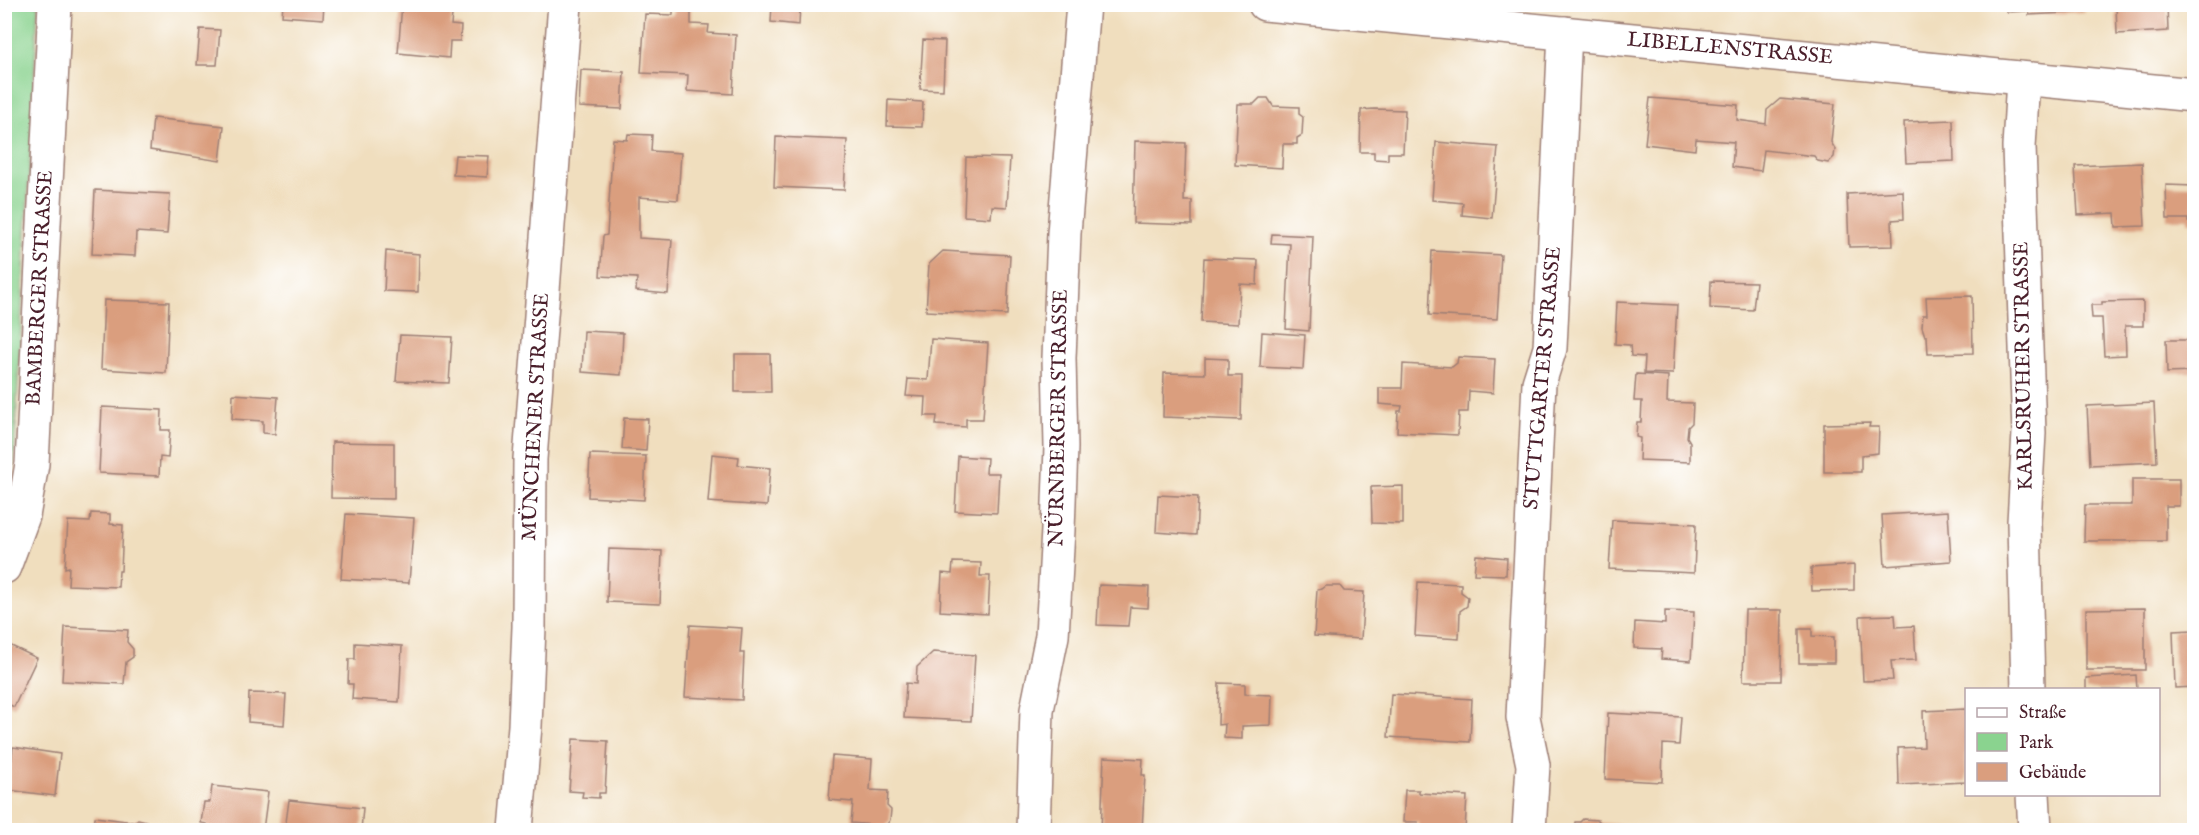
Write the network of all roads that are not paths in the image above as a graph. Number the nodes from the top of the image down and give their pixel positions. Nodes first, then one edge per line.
1 (55, 4) edge
2 (565, 4) edge
3 (1083, 4) edge
4 (1265, 4) edge
5 (1565, 33) junction
6 (2023, 79) junction
7 (2194, 96) edge
8 (4, 567) edge
9 (2028, 688) edge
10 (2033, 796) edge
11 (516, 831) edge
12 (1033, 831) edge
13 (1529, 831) edge
14 (2036, 831) edge

1 - 8 street, BAMBERGER STRASSE
2 - 11 street, MÜNCHENER STRASSE
3 - 12 street, NÜRNBERGER STRASSE
4 - 5 street, LIBELLENSTRASSE
5 - 6 street, LIBELLENSTRASSE
5 - 13 street, STUTTGARTER STRASSE
6 - 7 street, LIBELLENSTRASSE
6 - 9 street, KARLSRUHER STRASSE
10 - 14 street

